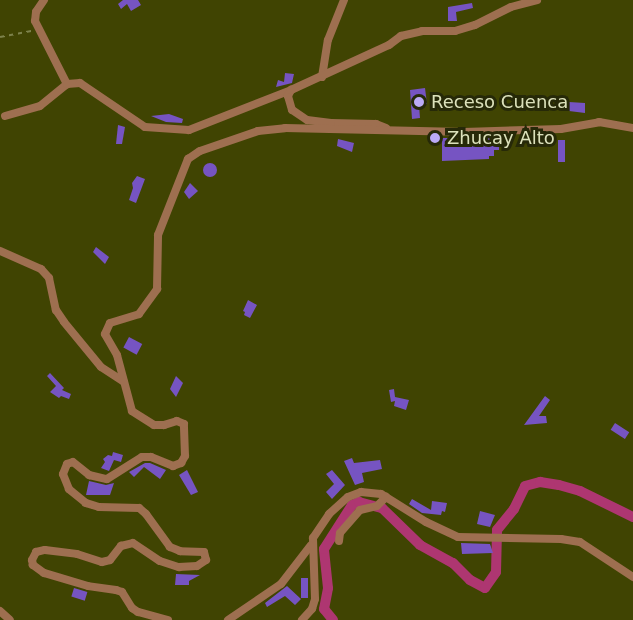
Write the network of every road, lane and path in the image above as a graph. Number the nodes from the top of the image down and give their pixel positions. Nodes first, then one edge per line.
1 (44, 0) edge
2 (344, 0) edge
3 (537, 0) edge
4 (39, 29) junction
5 (0, 37) edge
6 (322, 77) junction
7 (67, 84) junction
8 (291, 90) junction
9 (5, 116) dead end
10 (633, 128) edge
11 (393, 131) junction
12 (0, 251) edge
13 (124, 382) junction
14 (385, 498) junction
15 (339, 542) dead end
16 (311, 545) junction
17 (633, 577) edge
18 (0, 611) edge
19 (10, 620) edge
20 (168, 620) edge
21 (228, 620) edge
22 (302, 620) edge

1 - 4 street
2 - 6 street
3 - 6 street
4 - 5 path
4 - 7 street
6 - 8 street
7 - 8 street
7 - 9 street
8 - 11 street
10 - 11 street
11 - 13 street
12 - 13 street
13 - 20 street
14 - 15 street
14 - 16 street
14 - 17 street
16 - 21 street
16 - 22 street
18 - 19 street

